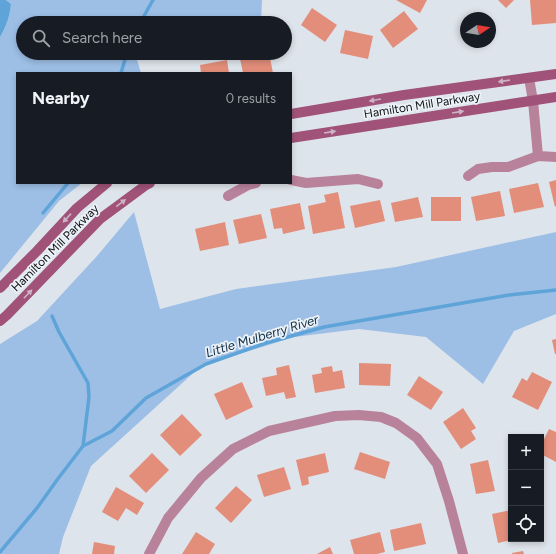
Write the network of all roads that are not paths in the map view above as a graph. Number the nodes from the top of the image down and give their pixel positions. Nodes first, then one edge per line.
1 (556, 74) edge
2 (529, 78) junction
3 (556, 97) edge
4 (533, 101) junction
5 (292, 114) edge
6 (292, 138) edge
7 (538, 156) junction
8 (556, 157) edge
9 (468, 176) dead end
10 (292, 180) edge
11 (106, 184) edge
12 (148, 184) edge
13 (252, 184) edge
14 (378, 184) dead end
15 (228, 196) dead end
16 (0, 288) edge
17 (0, 321) edge
18 (149, 554) edge
19 (463, 554) edge

1 - 2 street, Hamilton Mill Parkway
2 - 4 street
2 -> 5 street, Hamilton Mill Parkway
3 - 4 street, Hamilton Mill Parkway
6 -> 4 street, Hamilton Mill Parkway
4 - 7 street
7 - 8 street
7 - 9 street
10 - 14 street
11 -> 16 street, Hamilton Mill Parkway
17 -> 12 street, Hamilton Mill Parkway
13 - 15 street
18 - 19 street

